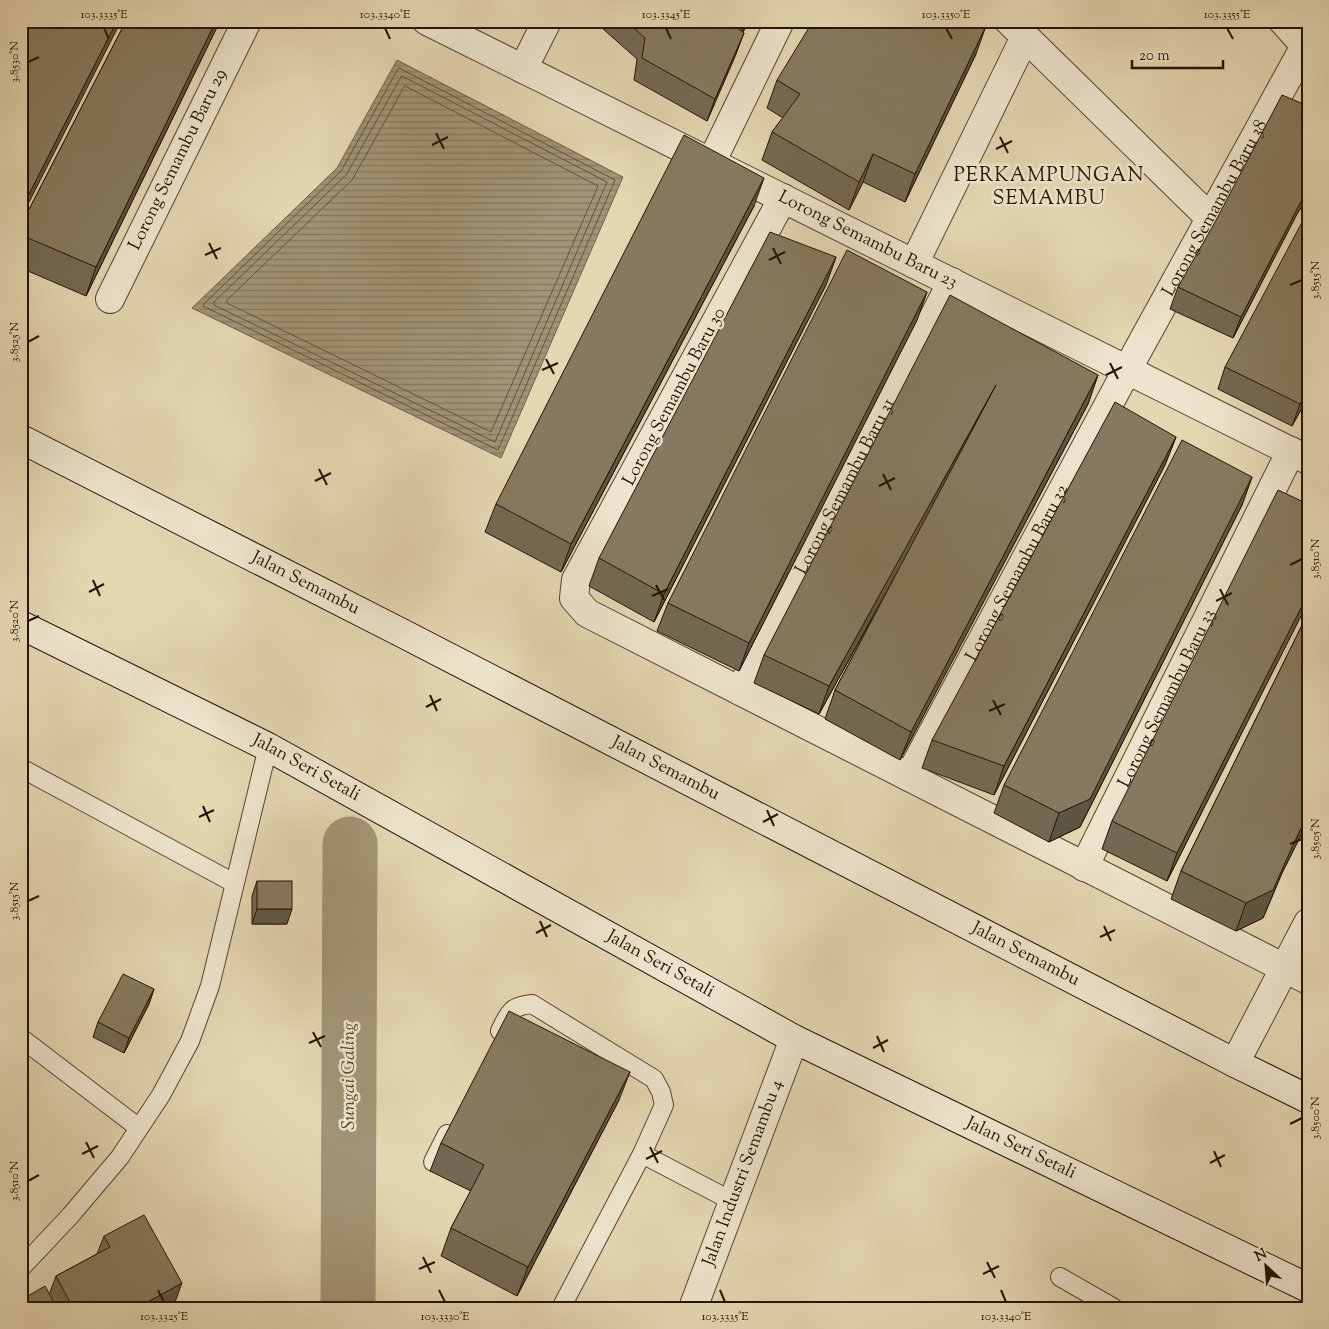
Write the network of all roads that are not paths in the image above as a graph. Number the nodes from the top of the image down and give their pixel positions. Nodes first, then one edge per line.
1 (247, 21) edge
2 (427, 21) edge
3 (547, 21) edge
4 (780, 21) edge
5 (1283, 21) edge
6 (1017, 29) edge
7 (1307, 47) edge
8 (523, 69) junction
9 (711, 163) junction
10 (783, 198) junction
11 (1210, 218) junction
12 (914, 264) junction
13 (952, 282) junction
14 (110, 299) dead end
15 (1127, 370) junction
16 (21, 439) edge
17 (1303, 456) edge
18 (21, 625) edge
19 (740, 691) junction
20 (268, 747) junction
21 (21, 768) edge
22 (909, 777) junction
23 (1084, 867) junction
24 (234, 883) junction
25 (1308, 923) edge
26 (1296, 975) edge
27 (21, 1038) edge
28 (794, 1039) junction
29 (491, 1049) edge
30 (1235, 1063) junction
31 (1308, 1099) edge
32 (455, 1118) edge
33 (139, 1128) junction
34 (642, 1154) junction
35 (433, 1162) dead end
36 (732, 1201) junction
37 (21, 1268) edge
38 (1060, 1278) dead end
39 (1308, 1288) edge
40 (561, 1308) edge
41 (693, 1308) edge
42 (1114, 1308) edge

1 - 14 street, Lorong Semambu Baru 29
2 - 8 street, Lorong Semambu Baru 23
3 - 8 street
4 - 9 street
5 - 7 street
6 - 11 street
6 - 12 street
7 - 11 street, Lorong Semambu Baru 38
8 - 9 street, Lorong Semambu Baru 23
9 - 10 street, Lorong Semambu Baru 23
10 - 12 street, Lorong Semambu Baru 23
10 - 19 street, Lorong Semambu Baru 30
11 - 15 street, Lorong Semambu Baru 38
12 - 13 street, Lorong Semambu Baru 23
13 - 15 street, Lorong Semambu Baru 23
13 - 19 street, Lorong Semambu Baru 31
15 - 17 street, Lorong Semambu Baru 23
15 - 22 street, Lorong Semambu Baru 32
16 - 30 street, Jalan Semambu
17 - 23 street, Lorong Semambu Baru 33
18 - 20 street, Jalan Seri Setali
19 - 22 street
20 - 24 lane
20 - 28 street, Jalan Seri Setali
21 - 24 lane
22 - 23 street
23 - 26 street
24 - 33 lane
25 - 26 street
26 - 30 street
27 - 33 lane
28 - 36 street, Jalan Industri Semambu 4
28 - 39 street, Jalan Seri Setali
29 - 34 lane
30 - 31 street, Jalan Semambu
32 - 35 lane
33 - 37 lane
34 - 36 lane
34 - 40 lane
36 - 41 street, Jalan Industri Semambu 4
38 - 42 lane

